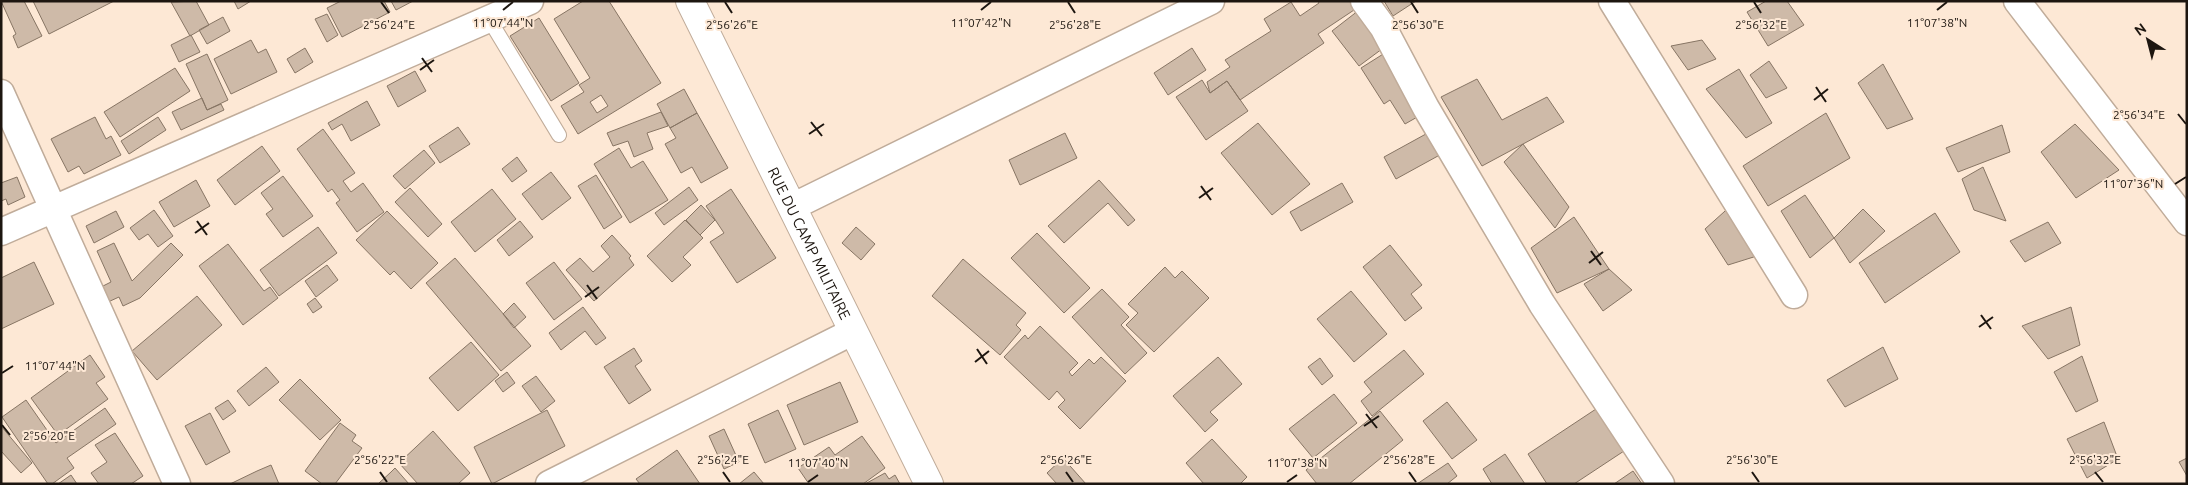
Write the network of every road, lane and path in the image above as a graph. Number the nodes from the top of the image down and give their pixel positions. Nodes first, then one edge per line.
1 (530, 1) edge
2 (690, 1) edge
3 (1211, 1) edge
4 (1364, 1) edge
5 (1612, 1) edge
6 (2017, 1) edge
7 (489, 19) junction
8 (1, 93) edge
9 (559, 135) dead end
10 (792, 207) junction
11 (54, 209) junction
12 (2187, 222) edge
13 (1, 232) edge
14 (1794, 295) dead end
15 (852, 332) junction
16 (177, 484) edge
17 (549, 484) edge
18 (929, 484) edge
19 (1661, 484) edge

1 - 7 street
2 - 10 street, RUE DU CAMP MILITAIRE
3 - 10 street
4 - 19 street
5 - 14 street
6 - 12 street
7 - 9 lane
7 - 11 street
8 - 11 street
10 - 15 street, RUE DU CAMP MILITAIRE
11 - 13 street
11 - 16 street
15 - 17 street
15 - 18 street, RUE DU CAMP MILITAIRE

